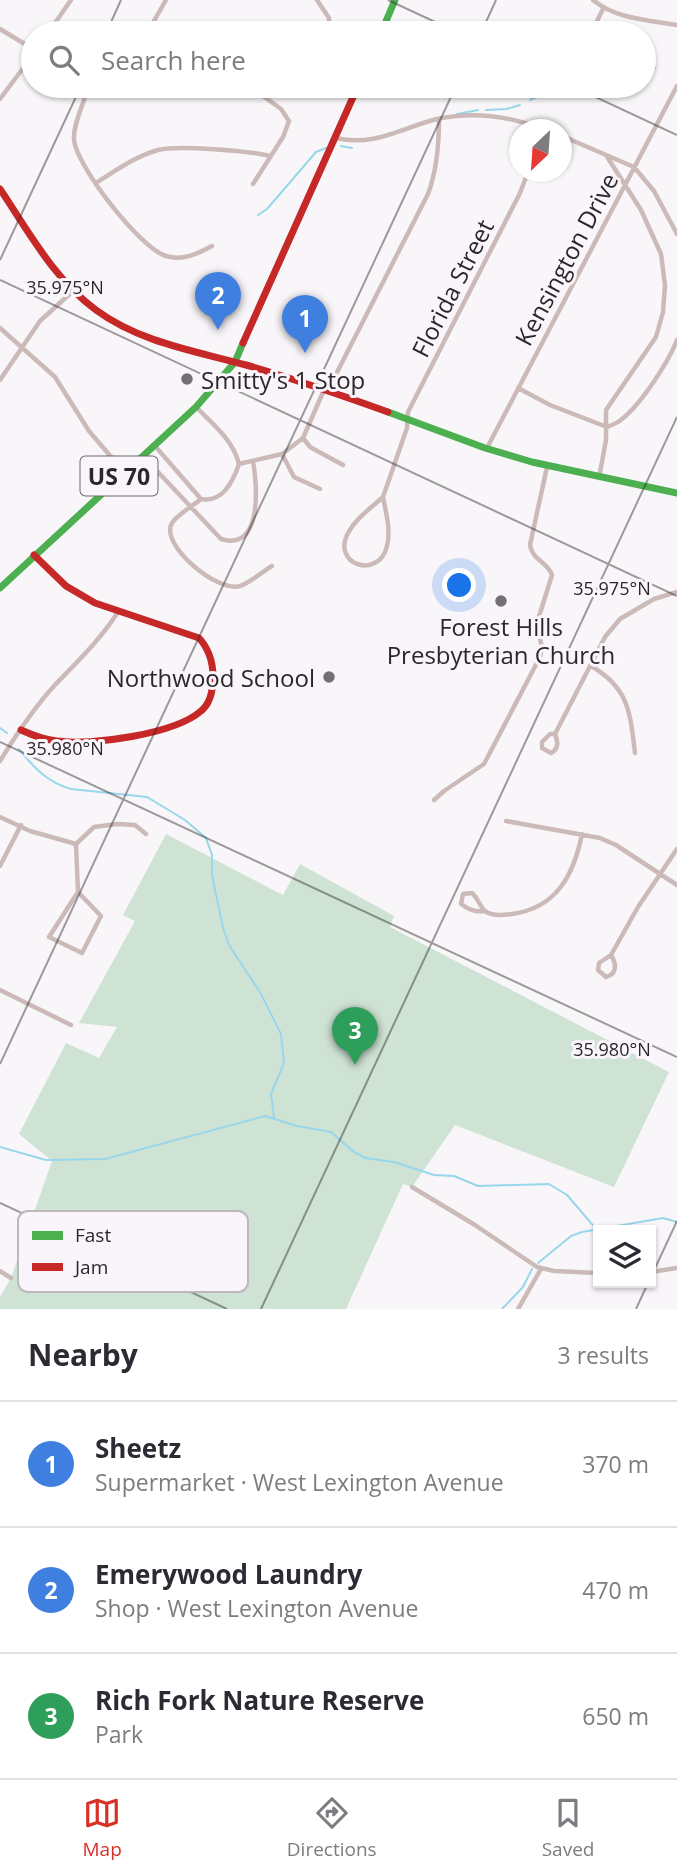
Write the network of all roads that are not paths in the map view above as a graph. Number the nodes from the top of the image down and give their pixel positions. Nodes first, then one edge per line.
1 (71, 0) edge
2 (166, 0) edge
3 (317, 0) edge
4 (395, 0) edge
5 (593, 0) edge
6 (603, 9) junction
7 (56, 21) edge
8 (154, 21) edge
9 (329, 21) edge
10 (386, 21) edge
11 (597, 21) edge
12 (655, 21) edge
13 (656, 21) edge
14 (677, 25) edge
15 (0, 29) edge
16 (21, 42) edge
17 (21, 73) edge
18 (677, 86) edge
19 (85, 98) edge
20 (266, 98) edge
21 (353, 98) edge
22 (0, 99) edge
23 (674, 99) edge
24 (439, 119) junction
25 (512, 119) edge
26 (335, 138) junction
27 (572, 140) edge
28 (606, 155) junction
29 (271, 156) junction
30 (634, 167) junction
31 (524, 182) edge
32 (96, 183) junction
33 (253, 184) dead end
34 (624, 188) junction
35 (0, 189) edge
36 (677, 234) edge
37 (212, 246) dead end
38 (74, 290) junction
39 (0, 328) edge
40 (677, 340) edge
41 (22, 347) junction
42 (235, 362) junction
43 (0, 380) edge
44 (518, 388) junction
45 (326, 391) junction
46 (196, 407) junction
47 (407, 420) junction
48 (607, 427) junction
49 (303, 438) junction
50 (154, 445) junction
51 (487, 449) junction
52 (282, 454) junction
53 (253, 461) junction
54 (239, 464) junction
55 (343, 465) dead end
56 (547, 466) junction
57 (124, 472) junction
58 (159, 472) dead end
59 (599, 478) junction
60 (320, 489) dead end
61 (677, 493) edge
62 (383, 497) junction
63 (201, 499) junction
64 (192, 508) junction
65 (34, 555) junction
66 (272, 566) dead end
67 (0, 588) edge
68 (677, 592) edge
69 (118, 612) junction
70 (591, 666) junction
71 (21, 730) junction
72 (555, 734) dead end
73 (0, 742) edge
74 (8, 749) junction
75 (635, 753) dead end
76 (0, 761) edge
77 (435, 800) dead end
78 (0, 817) edge
79 (506, 821) dead end
80 (21, 825) junction
81 (146, 834) dead end
82 (582, 834) junction
83 (76, 844) junction
84 (677, 849) edge
85 (0, 866) edge
86 (660, 875) junction
87 (677, 885) edge
88 (78, 892) junction
89 (485, 911) junction
90 (611, 955) junction
91 (0, 990) edge
92 (71, 1024) dead end
93 (412, 1187) dead end
94 (677, 1268) edge
95 (541, 1269) junction
96 (0, 1271) edge
97 (656, 1271) edge
98 (593, 1273) edge
99 (11, 1278) dead end
100 (518, 1309) edge

1 - 7 street
2 - 8 street
3 - 9 street
4 - 10 street
5 - 6 street
6 - 11 street
6 - 12 street
13 - 14 street
15 - 16 street
17 - 22 street
18 - 23 street, Kensington Drive
19 - 32 street
20 - 29 street
21 - 26 street, US 70
23 - 30 street, Kensington Drive
24 - 25 street
24 - 26 street
24 - 45 street
26 - 42 street, US 70
27 - 28 street
28 - 30 street
28 - 34 street
29 - 32 street
29 - 33 street
30 - 34 street, Kensington Drive
30 - 36 street
31 - 47 street, Florida Street
32 - 37 street
34 - 44 street, Kensington Drive
34 - 48 street
35 - 38 street
38 - 41 street
38 - 42 street
39 - 41 street
40 - 48 street
41 - 43 street
41 - 57 street
42 - 45 street
42 - 46 street, US 70
44 - 48 street
44 - 51 street, Kensington Drive
45 - 47 street
45 - 49 street
46 - 50 street, US 70
46 - 54 street
47 - 51 street
47 - 62 street, Florida Street
48 - 59 street
49 - 52 street
49 - 55 street
50 - 57 street, US 70
50 - 63 street
51 - 56 street
52 - 53 street
52 - 60 street
53 - 54 street
53 - 64 street
54 - 63 street
56 - 59 street
56 - 77 street
57 - 65 street, US 70
58 - 64 street
59 - 61 street
62 - 62 street
63 - 64 street
64 - 66 street
65 - 67 street, US 70
65 - 69 street
68 - 70 street
69 - 71 street
69 - 71 street
70 - 72 street
70 - 75 street
71 - 74 street
73 - 74 street
74 - 76 street
78 - 80 street
79 - 82 street
80 - 83 street
80 - 85 street
81 - 83 street
82 - 86 street
82 - 89 street
83 - 88 street
84 - 86 street
86 - 87 street
86 - 90 street
88 - 88 street
89 - 89 street
90 - 90 street
91 - 92 street
93 - 95 street
94 - 97 street
95 - 98 street
95 - 100 street
96 - 99 street

